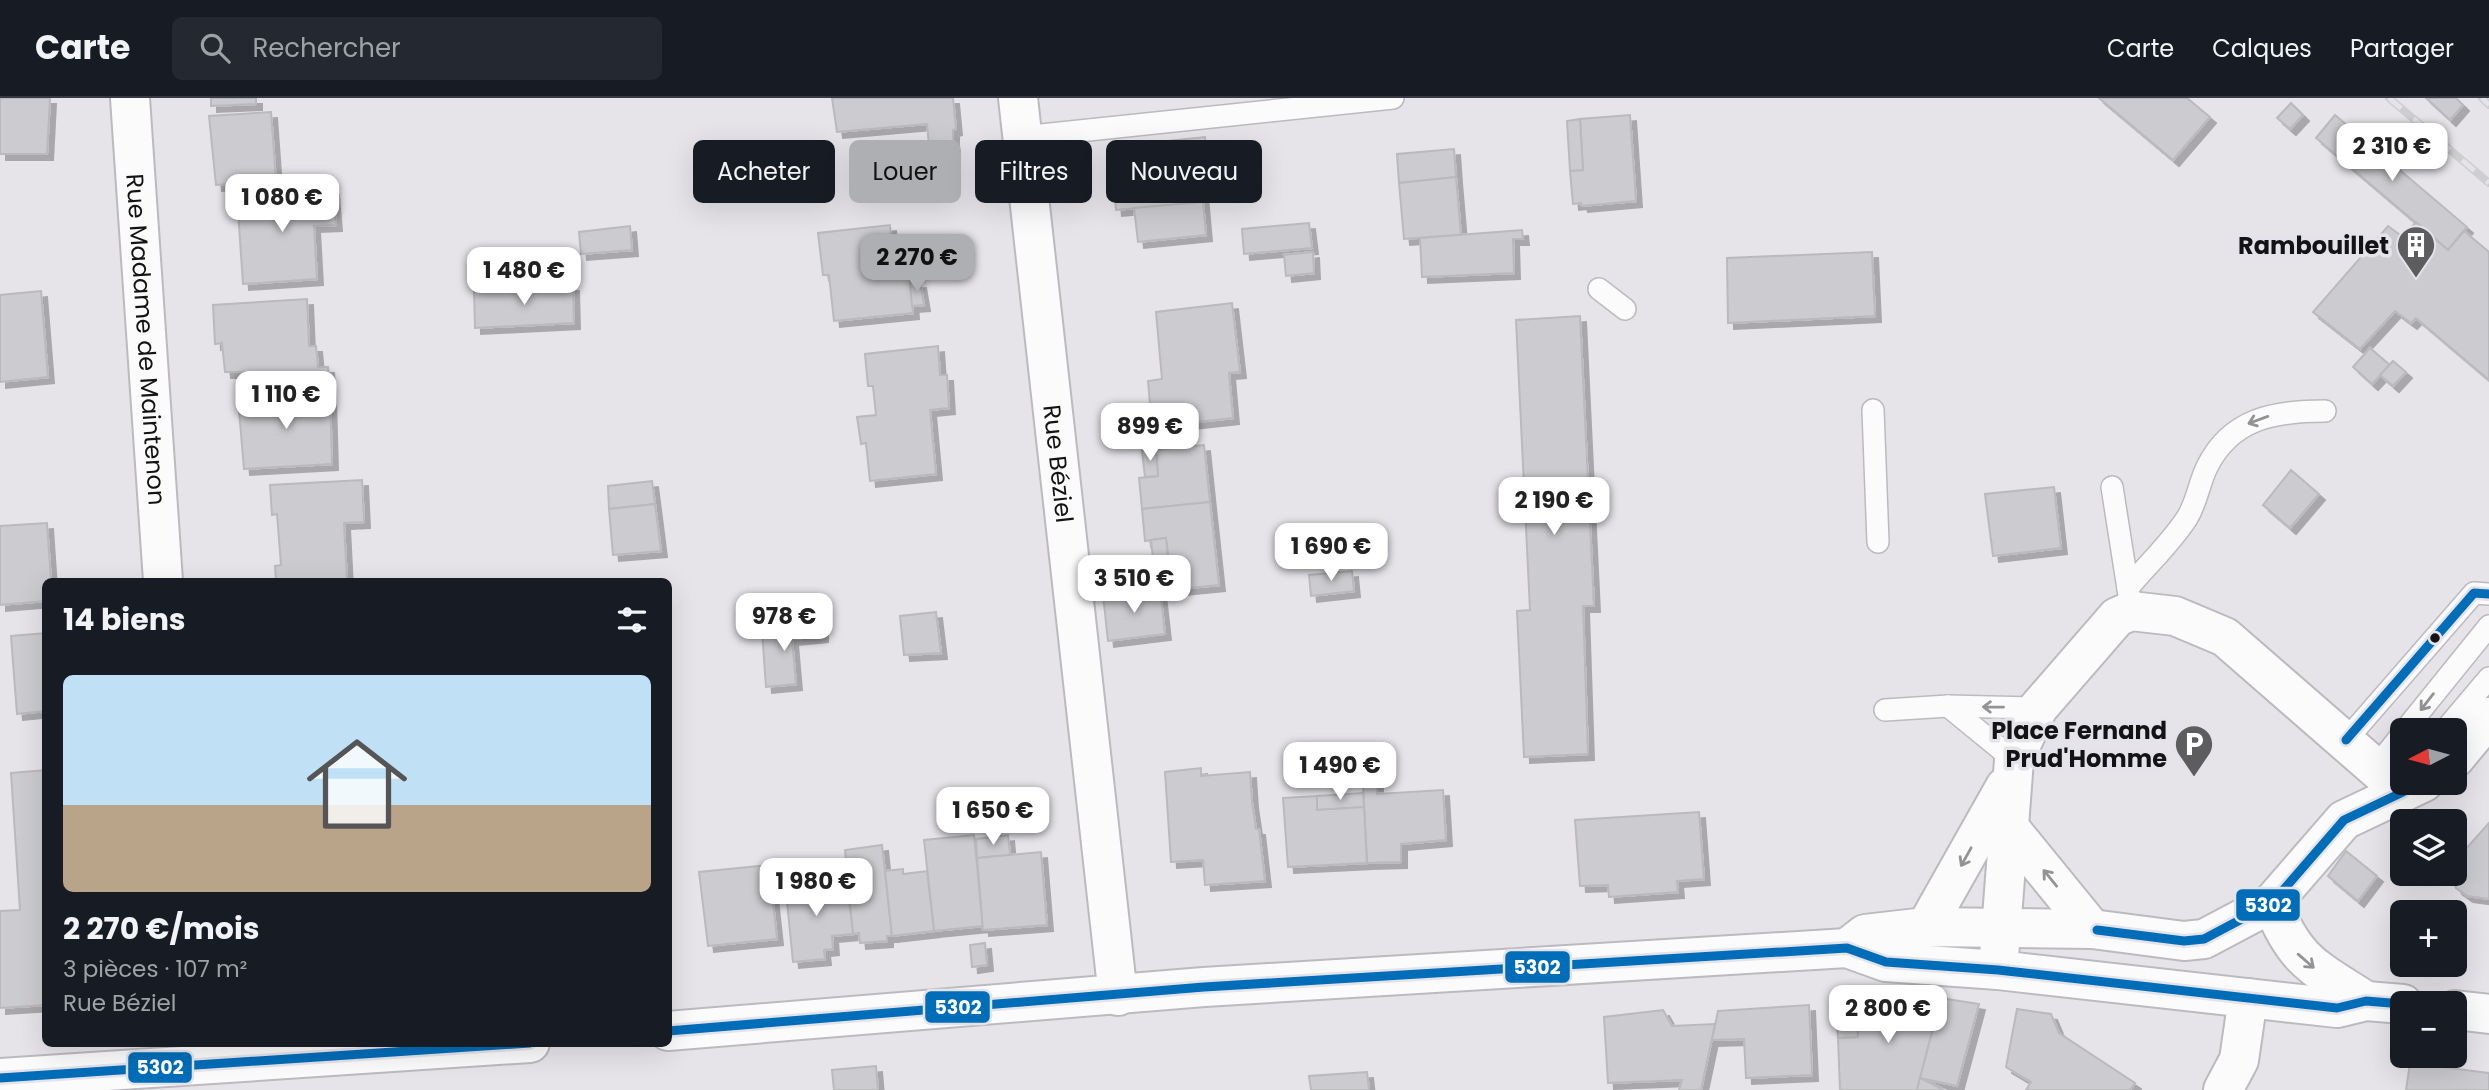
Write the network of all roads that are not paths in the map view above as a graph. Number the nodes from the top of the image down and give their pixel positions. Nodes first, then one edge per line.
1 (130, 98) edge
2 (1018, 98) edge
3 (1393, 98) edge
4 (1022, 136) junction
5 (1599, 289) dead end
6 (1625, 309) dead end
7 (1873, 410) dead end
8 (2325, 411) dead end
9 (2112, 486) dead end
10 (1878, 542) dead end
11 (163, 578) edge
12 (2489, 594) edge
13 (2130, 599) junction
14 (2489, 626) edge
15 (2489, 678) edge
16 (1948, 706) junction
17 (2038, 708) junction
18 (1885, 709) dead end
19 (2489, 717) edge
20 (2415, 718) edge
21 (2455, 718) edge
22 (2346, 740) junction
23 (2468, 742) edge
24 (2013, 768) junction
25 (2390, 773) edge
26 (2390, 789) edge
27 (2008, 826) junction
28 (2272, 903) junction
29 (1927, 926) junction
30 (2000, 927) junction
31 (2092, 929) junction
32 (2204, 939) junction
33 (1847, 948) junction
34 (1998, 970) junction
35 (2194, 991) junction
36 (1118, 996) junction
37 (2248, 998) junction
38 (2384, 1002) edge
39 (2467, 1011) edge
40 (2489, 1014) edge
41 (672, 1031) edge
42 (474, 1047) edge
43 (193, 1067) edge
44 (0, 1078) edge
45 (2223, 1090) edge

1 - 11 street, Rue Madame de Maintenon
2 - 4 street, Rue Béziel
3 - 4 lane
4 - 36 street, Rue Béziel
5 - 6 lane
7 - 10 lane
8 -> 13 lane
9 - 13 lane
12 - 22 lane
13 - 17 street
13 - 22 street
14 -> 20 lane
15 - 21 lane
17 -> 16 lane
16 - 18 lane
16 - 24 lane
17 - 24 street
19 - 23 street
22 - 25 street
24 - 27 street
24 -> 29 street
26 - 28 street
27 - 30 street
31 -> 27 street
28 - 32 street
28 -> 38 street
29 - 30 street
29 - 33 street
30 - 31 street
30 - 34 street
31 - 32 street
32 - 35 street
33 - 34 street
33 - 36 street
34 - 35 street
35 - 37 street
36 - 41 street
37 - 38 street
37 - 45 street
39 - 40 street
42 - 43 street
43 - 44 street

